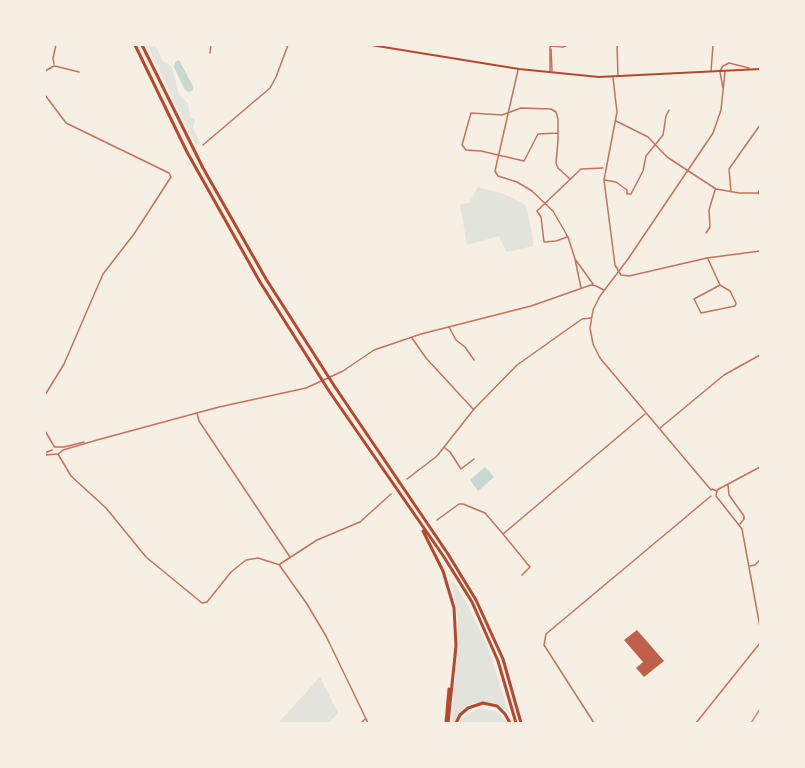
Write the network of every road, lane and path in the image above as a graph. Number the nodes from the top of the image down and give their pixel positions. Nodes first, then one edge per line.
1 (56, 45) edge
2 (135, 45) edge
3 (142, 45) edge
4 (211, 45) edge
5 (288, 45) edge
6 (371, 45) edge
7 (567, 45) edge
8 (617, 45) edge
9 (713, 45) edge
10 (551, 46) edge
11 (210, 52) dead end
12 (55, 66) junction
13 (519, 69) junction
14 (760, 69) edge
15 (753, 70) junction
16 (45, 71) edge
17 (720, 71) junction
18 (725, 71) junction
19 (79, 72) dead end
20 (711, 72) junction
21 (551, 73) junction
22 (618, 76) junction
23 (613, 77) junction
24 (723, 88) junction
25 (45, 95) edge
26 (669, 110) dead end
27 (508, 113) junction
28 (616, 121) junction
29 (760, 125) edge
30 (558, 133) junction
31 (655, 144) junction
32 (203, 145) dead end
33 (497, 155) junction
34 (605, 168) junction
35 (688, 171) junction
36 (570, 179) junction
37 (604, 180) junction
38 (633, 189) junction
39 (716, 189) junction
40 (760, 189) edge
41 (627, 190) junction
42 (731, 192) junction
43 (759, 194) edge
44 (546, 202) junction
45 (706, 233) dead end
46 (568, 237) junction
47 (760, 251) edge
48 (707, 258) junction
49 (575, 259) junction
50 (619, 272) junction
51 (594, 285) junction
52 (720, 285) junction
53 (581, 289) junction
54 (604, 290) junction
55 (591, 318) junction
56 (448, 326) junction
57 (412, 337) junction
58 (760, 356) edge
59 (474, 360) dead end
60 (45, 395) edge
61 (474, 409) junction
62 (197, 413) junction
63 (646, 413) junction
64 (659, 428) junction
65 (45, 431) edge
66 (444, 447) junction
67 (53, 448) junction
68 (60, 449) junction
69 (54, 453) junction
70 (45, 454) edge
71 (58, 454) junction
72 (474, 459) dead end
73 (760, 467) edge
74 (407, 479) dead end
75 (728, 484) junction
76 (711, 490) junction
77 (717, 491) junction
78 (391, 494) dead end
79 (711, 496) junction
80 (716, 496) junction
81 (437, 520) dead end
82 (418, 521) junction
83 (740, 524) junction
84 (503, 534) junction
85 (290, 557) junction
86 (760, 560) edge
87 (280, 565) junction
88 (749, 566) junction
89 (522, 574) dead end
90 (759, 615) edge
91 (760, 627) edge
92 (760, 643) edge
93 (366, 719) junction
94 (361, 723) edge
95 (368, 723) edge
96 (447, 723) edge
97 (456, 723) edge
98 (510, 723) edge
99 (516, 723) edge
100 (521, 723) edge
101 (594, 723) edge
102 (696, 723) edge

1 - 12 street
2 - 82 highway
3 - 100 highway
4 - 11 street
5 - 32 street
6 - 13 main road
7 - 10 street
8 - 22 street
9 - 20 street
10 - 21 street
12 - 16 street
12 - 19 street
13 - 21 main road
13 - 27 street
14 - 15 main road
15 - 17 street
15 - 18 main road
17 - 18 main road
17 - 20 main road
17 - 24 street
18 - 24 street
20 - 22 main road
21 - 23 main road
22 - 23 main road
23 - 28 street
24 - 35 street
25 - 60 street
26 - 31 street
27 - 30 street
27 - 33 street
27 - 33 street
28 - 31 street
28 - 34 street
29 - 42 street
30 - 33 street
30 - 36 street
31 - 35 street
31 - 38 street
33 - 44 street
34 - 36 street
34 - 37 street
35 - 39 street
35 - 50 street
36 - 44 street
37 - 41 street
37 - 50 street
38 - 41 street
38 - 41 street
39 - 42 street
39 - 45 street
40 - 43 street
42 - 43 street
44 - 46 street
44 - 46 street
46 - 49 street
47 - 48 street
48 - 50 street
48 - 52 street
49 - 51 street
49 - 53 street
50 - 54 street
51 - 53 street
51 - 54 street
52 - 52 street
53 - 56 street
54 - 55 street
55 - 61 street
55 - 63 street
56 - 57 street
56 - 59 street
57 - 61 street
57 - 62 street
58 - 64 street
61 - 66 street
62 - 68 street
62 - 85 street
63 - 64 street
63 - 84 street
64 - 76 street
65 - 67 street
66 - 72 street
66 - 74 street
67 - 68 street
67 - 69 street
67 - 70 street
68 - 71 street
69 - 70 street
69 - 71 street
71 - 87 street
73 - 75 street
75 - 77 street
75 - 83 street
76 - 77 street
76 - 79 street
77 - 80 street
78 - 85 street
79 - 80 street
79 - 101 street
80 - 83 street
81 - 84 street
82 - 96 highway
82 - 99 highway
83 - 88 street
84 - 89 street
85 - 87 street
86 - 88 street
87 - 93 street
88 - 90 street
90 - 91 street
92 - 102 street
93 - 94 street
93 - 95 street
97 - 98 highway

